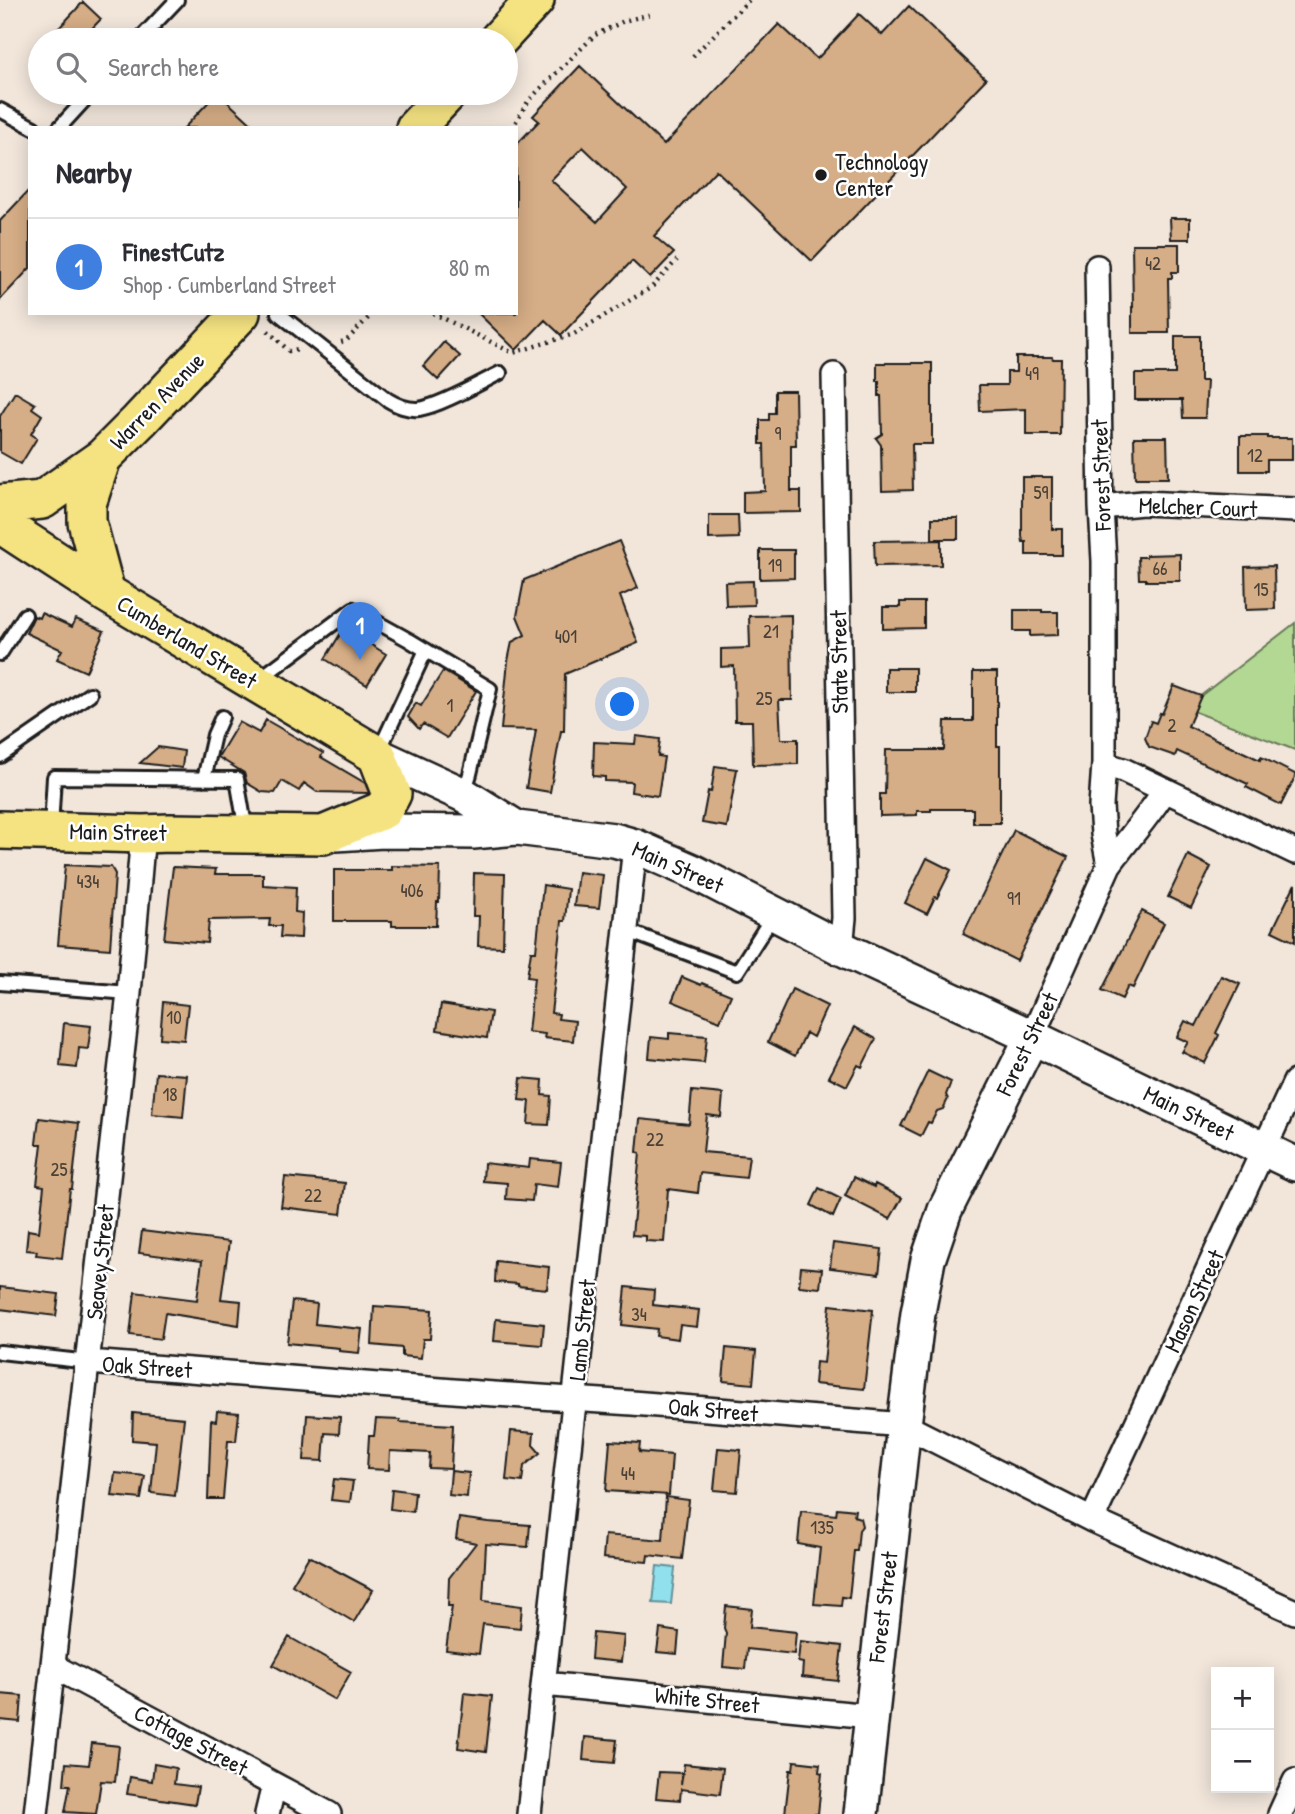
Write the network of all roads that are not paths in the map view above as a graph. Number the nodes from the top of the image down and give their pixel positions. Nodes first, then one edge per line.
1 (177, 0) edge
2 (535, 0) edge
3 (150, 28) edge
4 (509, 28) edge
5 (80, 105) edge
6 (437, 105) edge
7 (0, 110) edge
8 (30, 126) edge
9 (61, 126) edge
10 (417, 126) edge
11 (1097, 267) dead end
12 (239, 315) edge
13 (281, 315) edge
14 (500, 373) dead end
15 (834, 375) dead end
16 (102, 457) junction
17 (0, 504) edge
18 (1101, 507) junction
19 (1295, 510) edge
20 (0, 524) edge
21 (106, 593) junction
22 (25, 615) dead end
23 (426, 650) junction
24 (0, 654) edge
25 (255, 682) junction
26 (90, 694) dead end
27 (222, 717) dead end
28 (377, 755) junction
29 (0, 756) edge
30 (1104, 764) junction
31 (204, 779) junction
32 (1165, 790) junction
33 (464, 795) junction
34 (517, 828) junction
35 (0, 830) edge
36 (51, 831) junction
37 (143, 834) junction
38 (246, 834) junction
39 (323, 835) junction
40 (635, 846) junction
41 (1295, 852) edge
42 (1108, 865) junction
43 (774, 914) junction
44 (625, 930) junction
45 (841, 948) junction
46 (0, 982) edge
47 (129, 993) junction
48 (1032, 1038) junction
49 (1295, 1082) edge
50 (1265, 1149) junction
51 (1295, 1164) edge
52 (0, 1352) edge
53 (89, 1362) junction
54 (574, 1400) junction
55 (904, 1425) junction
56 (1092, 1520) junction
57 (1295, 1612) edge
58 (53, 1666) junction
59 (544, 1684) junction
60 (870, 1716) junction
61 (1295, 1781) edge
62 (274, 1785) junction
63 (36, 1814) edge
64 (267, 1814) edge
65 (329, 1814) edge
66 (529, 1814) edge
67 (860, 1814) edge
68 (1280, 1814) edge

1 - 3 lane
2 - 4 main road
5 - 9 lane
6 - 10 main road
7 - 8 lane
11 - 18 street, Forest Street
12 - 16 main road, Warren Avenue
13 - 14 lane
15 - 45 street, State Street
16 - 17 main road, Warren Avenue
16 - 21 main road, Warren Avenue
18 - 19 street, Melcher Court
18 - 30 street, Forest Street
20 - 21 main road, Cumberland Street
21 - 25 main road, Cumberland Street
22 - 24 lane
23 - 25 lane
23 - 28 lane
23 - 33 lane
25 - 28 main road, Cumberland Street
26 - 29 lane
27 - 31 lane
28 - 33 main road, Cumberland Street
28 - 39 main road
30 - 32 street
30 - 42 street, Forest Street
31 - 36 lane
31 - 38 lane
32 - 41 street
32 - 42 street
33 - 34 main road, Cumberland Street
34 - 39 main road, Main Street
34 - 40 main road, Main Street
35 - 36 main road, Main Street
36 - 37 main road, Main Street
37 - 38 main road, Main Street
37 - 47 street, Seavey Street
38 - 39 main road, Main Street
40 - 43 main road, Main Street
40 - 44 street, Lamb Street
42 - 48 street, Forest Street
43 - 44 lane
43 - 45 main road, Main Street
44 - 54 street, Lamb Street
45 - 48 main road, Main Street
46 - 47 lane
47 - 53 street, Seavey Street
48 - 50 main road, Main Street
48 - 55 main road, Forest Street
49 - 50 street, Mason Street
50 - 51 main road, Main Street
50 - 56 street, Mason Street
52 - 53 lane
53 - 54 street, Oak Street
53 - 58 street, Seavey Street
54 - 55 street, Oak Street
54 - 59 street, Lamb Street
55 - 56 street, Oak Street
55 - 60 main road, Forest Street
56 - 57 street, Oak Street
58 - 62 street, Cottage Street
58 - 63 street, Seavey Street
59 - 60 street, White Street
59 - 66 street, Lamb Street
60 - 67 main road, Forest Street
61 - 68 street
62 - 64 street
62 - 65 street, Cottage Street

